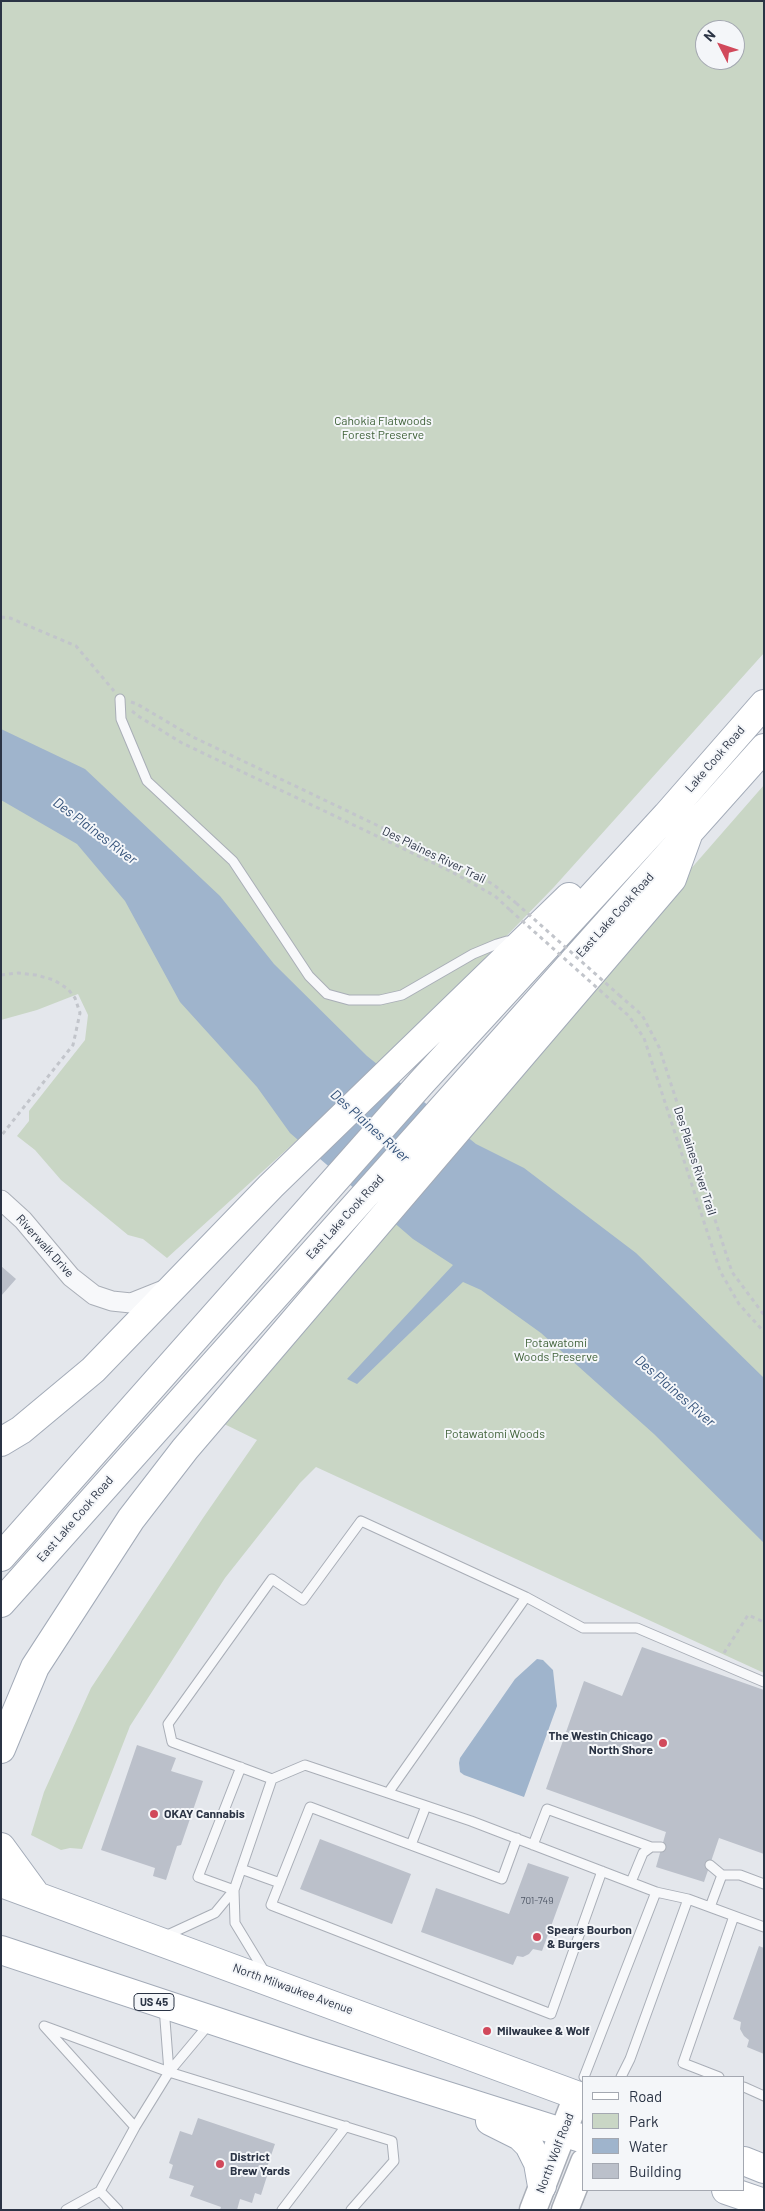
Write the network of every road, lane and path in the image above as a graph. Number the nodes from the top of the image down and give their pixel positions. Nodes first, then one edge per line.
1 (1, 618) edge
2 (120, 699) junction
3 (764, 704) edge
4 (764, 748) edge
5 (667, 814) junction
6 (689, 832) junction
7 (521, 945) junction
8 (1, 975) edge
9 (1, 1136) edge
10 (5, 1203) edge
11 (175, 1286) junction
12 (764, 1315) edge
13 (764, 1332) edge
14 (1, 1442) edge
15 (1, 1557) edge
16 (526, 1597) junction
17 (1, 1603) edge
18 (764, 1622) edge
19 (718, 1662) junction
20 (764, 1682) edge
21 (1, 1749) edge
22 (240, 1767) junction
23 (272, 1779) junction
24 (388, 1793) junction
25 (426, 1806) junction
26 (517, 1838) junction
27 (533, 1844) junction
28 (411, 1845) junction
29 (1, 1847) edge
30 (651, 1847) junction
31 (661, 1847) dead end
32 (710, 1865) dead end
33 (242, 1869) junction
34 (602, 1871) junction
35 (722, 1875) junction
36 (631, 1882) junction
37 (1, 1883) edge
38 (280, 1883) junction
39 (764, 1884) edge
40 (234, 1890) junction
41 (656, 1892) junction
42 (36, 1895) junction
43 (688, 1900) junction
44 (710, 1907) junction
45 (734, 1916) junction
46 (764, 1927) edge
47 (157, 1939) junction
48 (1, 1950) edge
49 (270, 1981) junction
50 (163, 2005) junction
51 (212, 2021) junction
52 (169, 2072) junction
53 (586, 2076) edge
54 (622, 2076) edge
55 (716, 2076) edge
56 (582, 2087) edge
57 (420, 2088) junction
58 (745, 2088) edge
59 (764, 2096) edge
60 (135, 2126) junction
61 (346, 2126) junction
62 (574, 2135) edge
63 (745, 2161) edge
64 (582, 2167) edge
65 (764, 2169) edge
66 (100, 2191) junction
67 (729, 2191) edge
68 (538, 2198) edge
69 (764, 2203) edge
70 (66, 2210) edge
71 (118, 2210) edge
72 (282, 2210) edge
73 (351, 2210) edge
74 (565, 2210) edge

1 - 2 path, Des Plaines River Trail
2 - 7 lane
2 - 12 path, Des Plaines River Trail, bridge
2 - 13 path, Des Plaines River Trail, bridge
3 - 5 main road, Lake Cook Road
4 - 6 main road
5 - 7 main road
5 - 15 main road
6 - 17 main road, East Lake Cook Road
6 - 21 main road
7 - 11 main road
8 - 9 path
10 - 11 street, Riverwalk Drive
11 - 14 main road
16 - 19 lane
16 - 22 lane
16 - 24 lane
18 - 19 path
19 - 20 lane
22 - 23 lane
22 - 40 lane
23 - 24 lane
23 - 33 lane
24 - 25 lane
25 - 26 lane
25 - 28 lane
26 - 27 lane
26 - 28 lane
27 - 30 lane
27 - 34 lane
28 - 38 lane
29 - 42 main road
30 - 31 lane
30 - 36 lane
32 - 35 lane
33 - 38 lane
33 - 40 lane
34 - 36 lane
34 - 38 lane
35 - 39 lane
35 - 44 lane
36 - 41 lane
37 - 42 main road, North Milwaukee Avenue
40 - 47 lane
40 - 49 lane
41 - 43 lane
41 - 53 lane
42 - 47 main road, North Milwaukee Avenue
43 - 44 lane
43 - 54 lane
44 - 45 lane
45 - 46 lane
45 - 55 lane
47 - 49 main road, North Milwaukee Avenue
48 - 50 main road, US 45
49 - 56 main road, North Milwaukee Avenue
50 - 51 main road, US 45
50 - 52 lane
51 - 52 lane
51 - 57 main road, US 45
52 - 60 lane
52 - 60 lane
52 - 61 lane
56 - 62 main road, North Wolf Road
57 - 62 main road, US 45
57 - 68 main road
58 - 59 lane
60 - 66 lane
61 - 72 lane
61 - 73 lane
62 - 68 main road, North Wolf Road
63 - 65 main road
64 - 74 main road
66 - 70 lane
66 - 71 lane
67 - 69 main road

